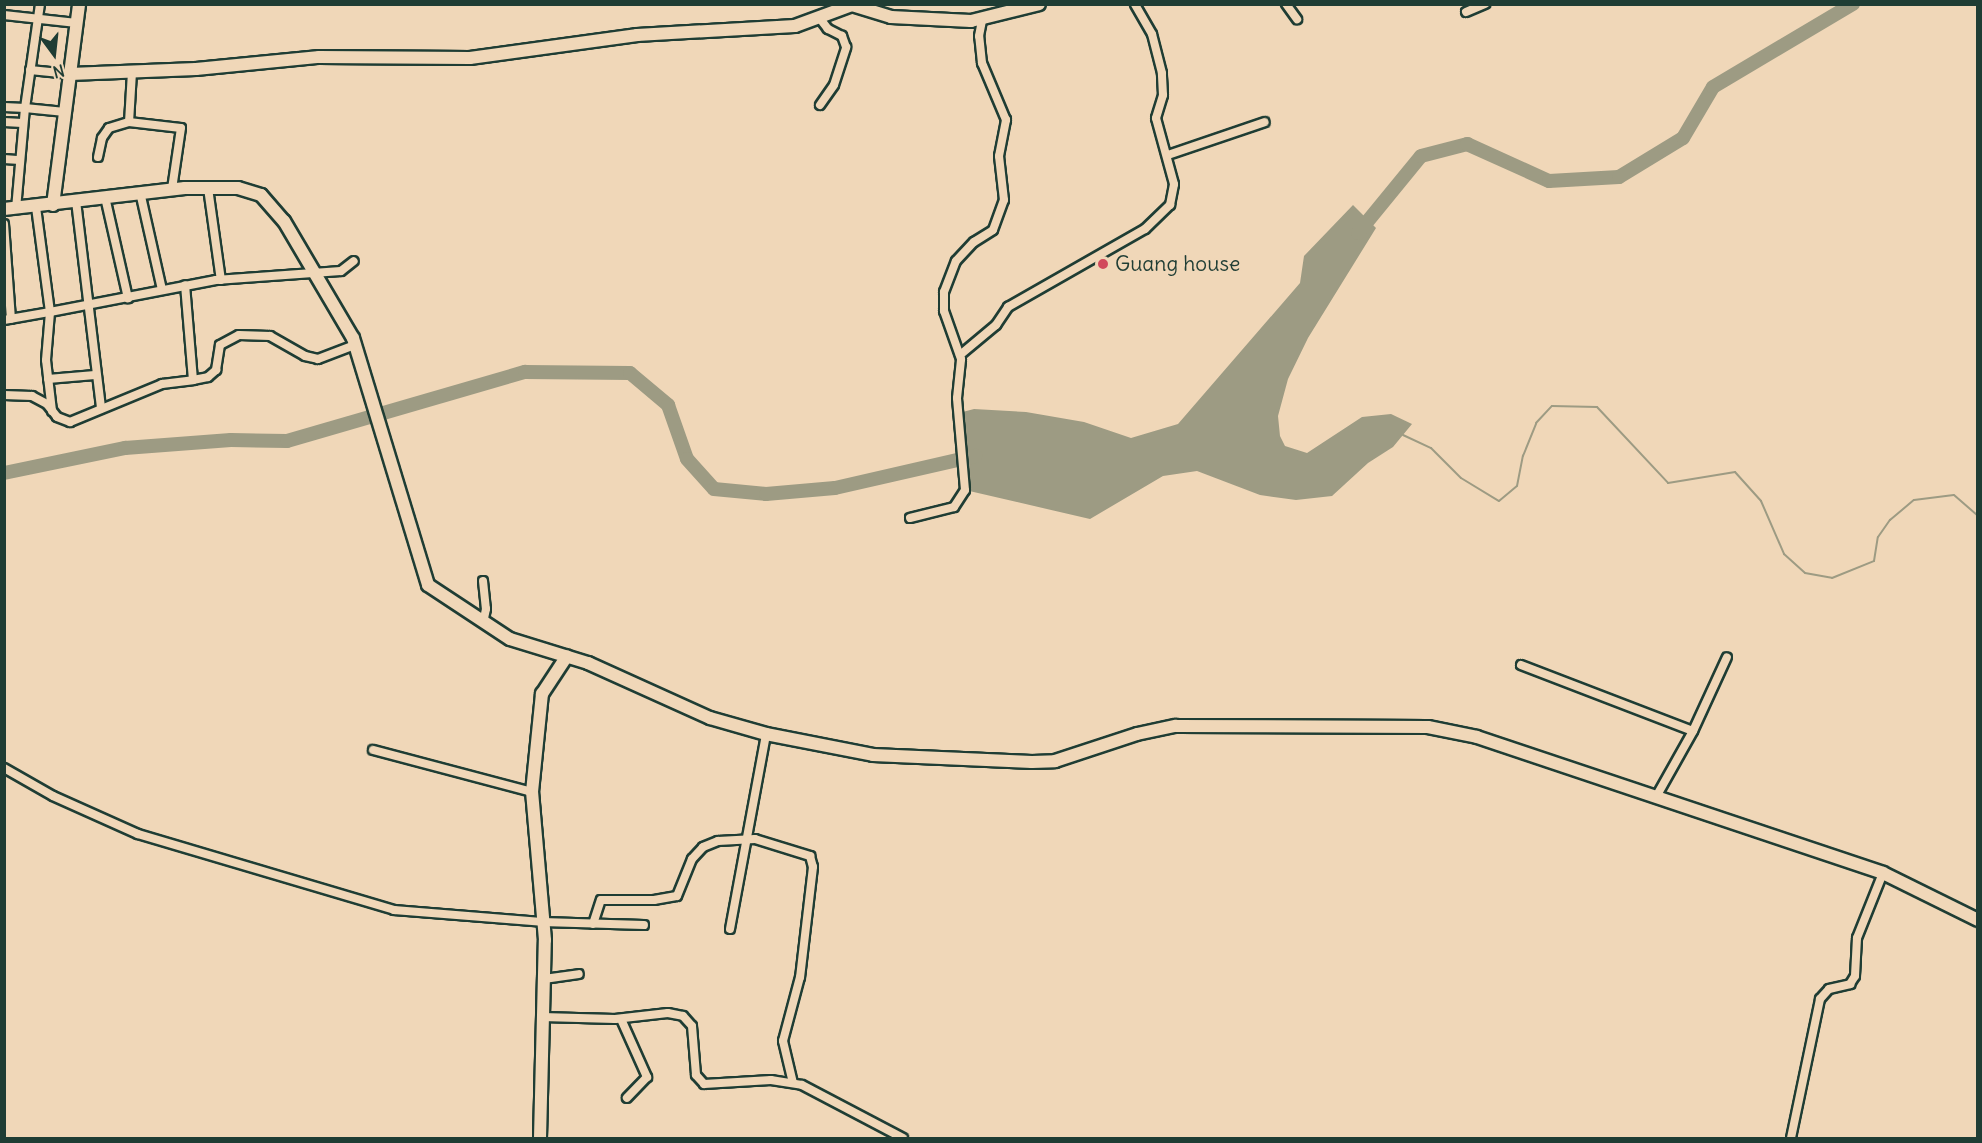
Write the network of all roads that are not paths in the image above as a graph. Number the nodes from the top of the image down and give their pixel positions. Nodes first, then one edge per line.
1 (40, 4) edge
2 (79, 4) edge
3 (1039, 4) edge
4 (1135, 4) edge
5 (1286, 4) edge
6 (1485, 4) edge
7 (1466, 12) dead end
8 (4, 15) edge
9 (38, 18) junction
10 (1297, 19) dead end
11 (821, 20) junction
12 (982, 21) junction
13 (77, 23) junction
14 (30, 70) junction
15 (132, 72) junction
16 (70, 74) junction
17 (820, 105) dead end
18 (4, 107) edge
19 (25, 108) junction
20 (65, 112) junction
21 (4, 122) edge
22 (129, 122) junction
23 (1265, 122) dead end
24 (22, 123) junction
25 (1168, 155) junction
26 (98, 157) dead end
27 (4, 159) edge
28 (20, 160) junction
29 (208, 188) junction
30 (172, 189) junction
31 (140, 192) junction
32 (105, 197) junction
33 (76, 201) junction
34 (53, 205) junction
35 (36, 207) junction
36 (10, 208) edge
37 (4, 224) edge
38 (354, 261) dead end
39 (313, 275) junction
40 (221, 280) junction
41 (185, 285) junction
42 (162, 290) junction
43 (129, 298) junction
44 (90, 305) junction
45 (50, 312) junction
46 (8, 319) edge
47 (355, 345) junction
48 (960, 355) junction
49 (95, 375) junction
50 (48, 379) junction
51 (193, 380) junction
52 (4, 395) edge
53 (101, 409) junction
54 (52, 411) junction
55 (910, 518) dead end
56 (483, 581) dead end
57 (483, 623) junction
58 (567, 656) junction
59 (1727, 657) dead end
60 (1521, 665) dead end
61 (1693, 731) junction
62 (766, 734) junction
63 (373, 750) dead end
64 (4, 768) edge
65 (532, 792) junction
66 (1656, 797) junction
67 (745, 840) junction
68 (1883, 873) junction
69 (1977, 920) edge
70 (542, 922) junction
71 (593, 924) junction
72 (644, 925) dead end
73 (730, 929) dead end
74 (579, 974) dead end
75 (544, 979) junction
76 (542, 1017) junction
77 (621, 1019) junction
78 (793, 1083) junction
79 (627, 1098) dead end
80 (540, 1138) edge
81 (903, 1138) edge
82 (1791, 1138) edge

1 - 9 street
2 - 13 street
3 - 12 street
4 - 25 street
5 - 10 street
6 - 7 street
8 - 9 street
9 - 13 street
9 - 14 street
11 - 12 street
11 - 15 street
11 - 17 street
12 - 48 street
13 - 16 street
14 - 16 street
14 - 19 street
15 - 16 street
15 - 22 street
16 - 20 street
18 - 19 street
19 - 20 street
19 - 24 street
20 - 34 street
21 - 24 street
22 - 26 street
22 - 30 street
23 - 25 street
24 - 28 street
25 - 48 street
27 - 28 street
28 - 36 street
29 - 30 street
29 - 39 street
29 - 40 street
30 - 31 street
31 - 32 street
31 - 42 street
32 - 33 street
32 - 43 street
33 - 34 street
33 - 44 street
34 - 35 street
35 - 36 street
35 - 45 street
37 - 46 street
38 - 39 street
39 - 40 street
39 - 47 street
40 - 41 street
41 - 42 street
41 - 51 street
42 - 43 street
43 - 44 street
44 - 45 street
44 - 49 street
45 - 46 street
45 - 50 street
47 - 51 street
47 - 57 street
48 - 55 street
49 - 50 street
49 - 53 street
50 - 54 street
51 - 53 street
52 - 54 street
53 - 54 street
56 - 57 street
57 - 58 street
58 - 62 street
58 - 65 street
59 - 61 street
60 - 61 street
61 - 66 street
62 - 66 street
62 - 67 street
63 - 65 street
64 - 70 street
65 - 70 street
66 - 68 street
67 - 71 street
67 - 73 street
67 - 78 street
68 - 69 street
68 - 82 street
70 - 71 street
70 - 75 street
71 - 72 street
74 - 75 street
75 - 76 street
76 - 77 street
76 - 80 street
77 - 78 street
77 - 79 street
78 - 81 street

